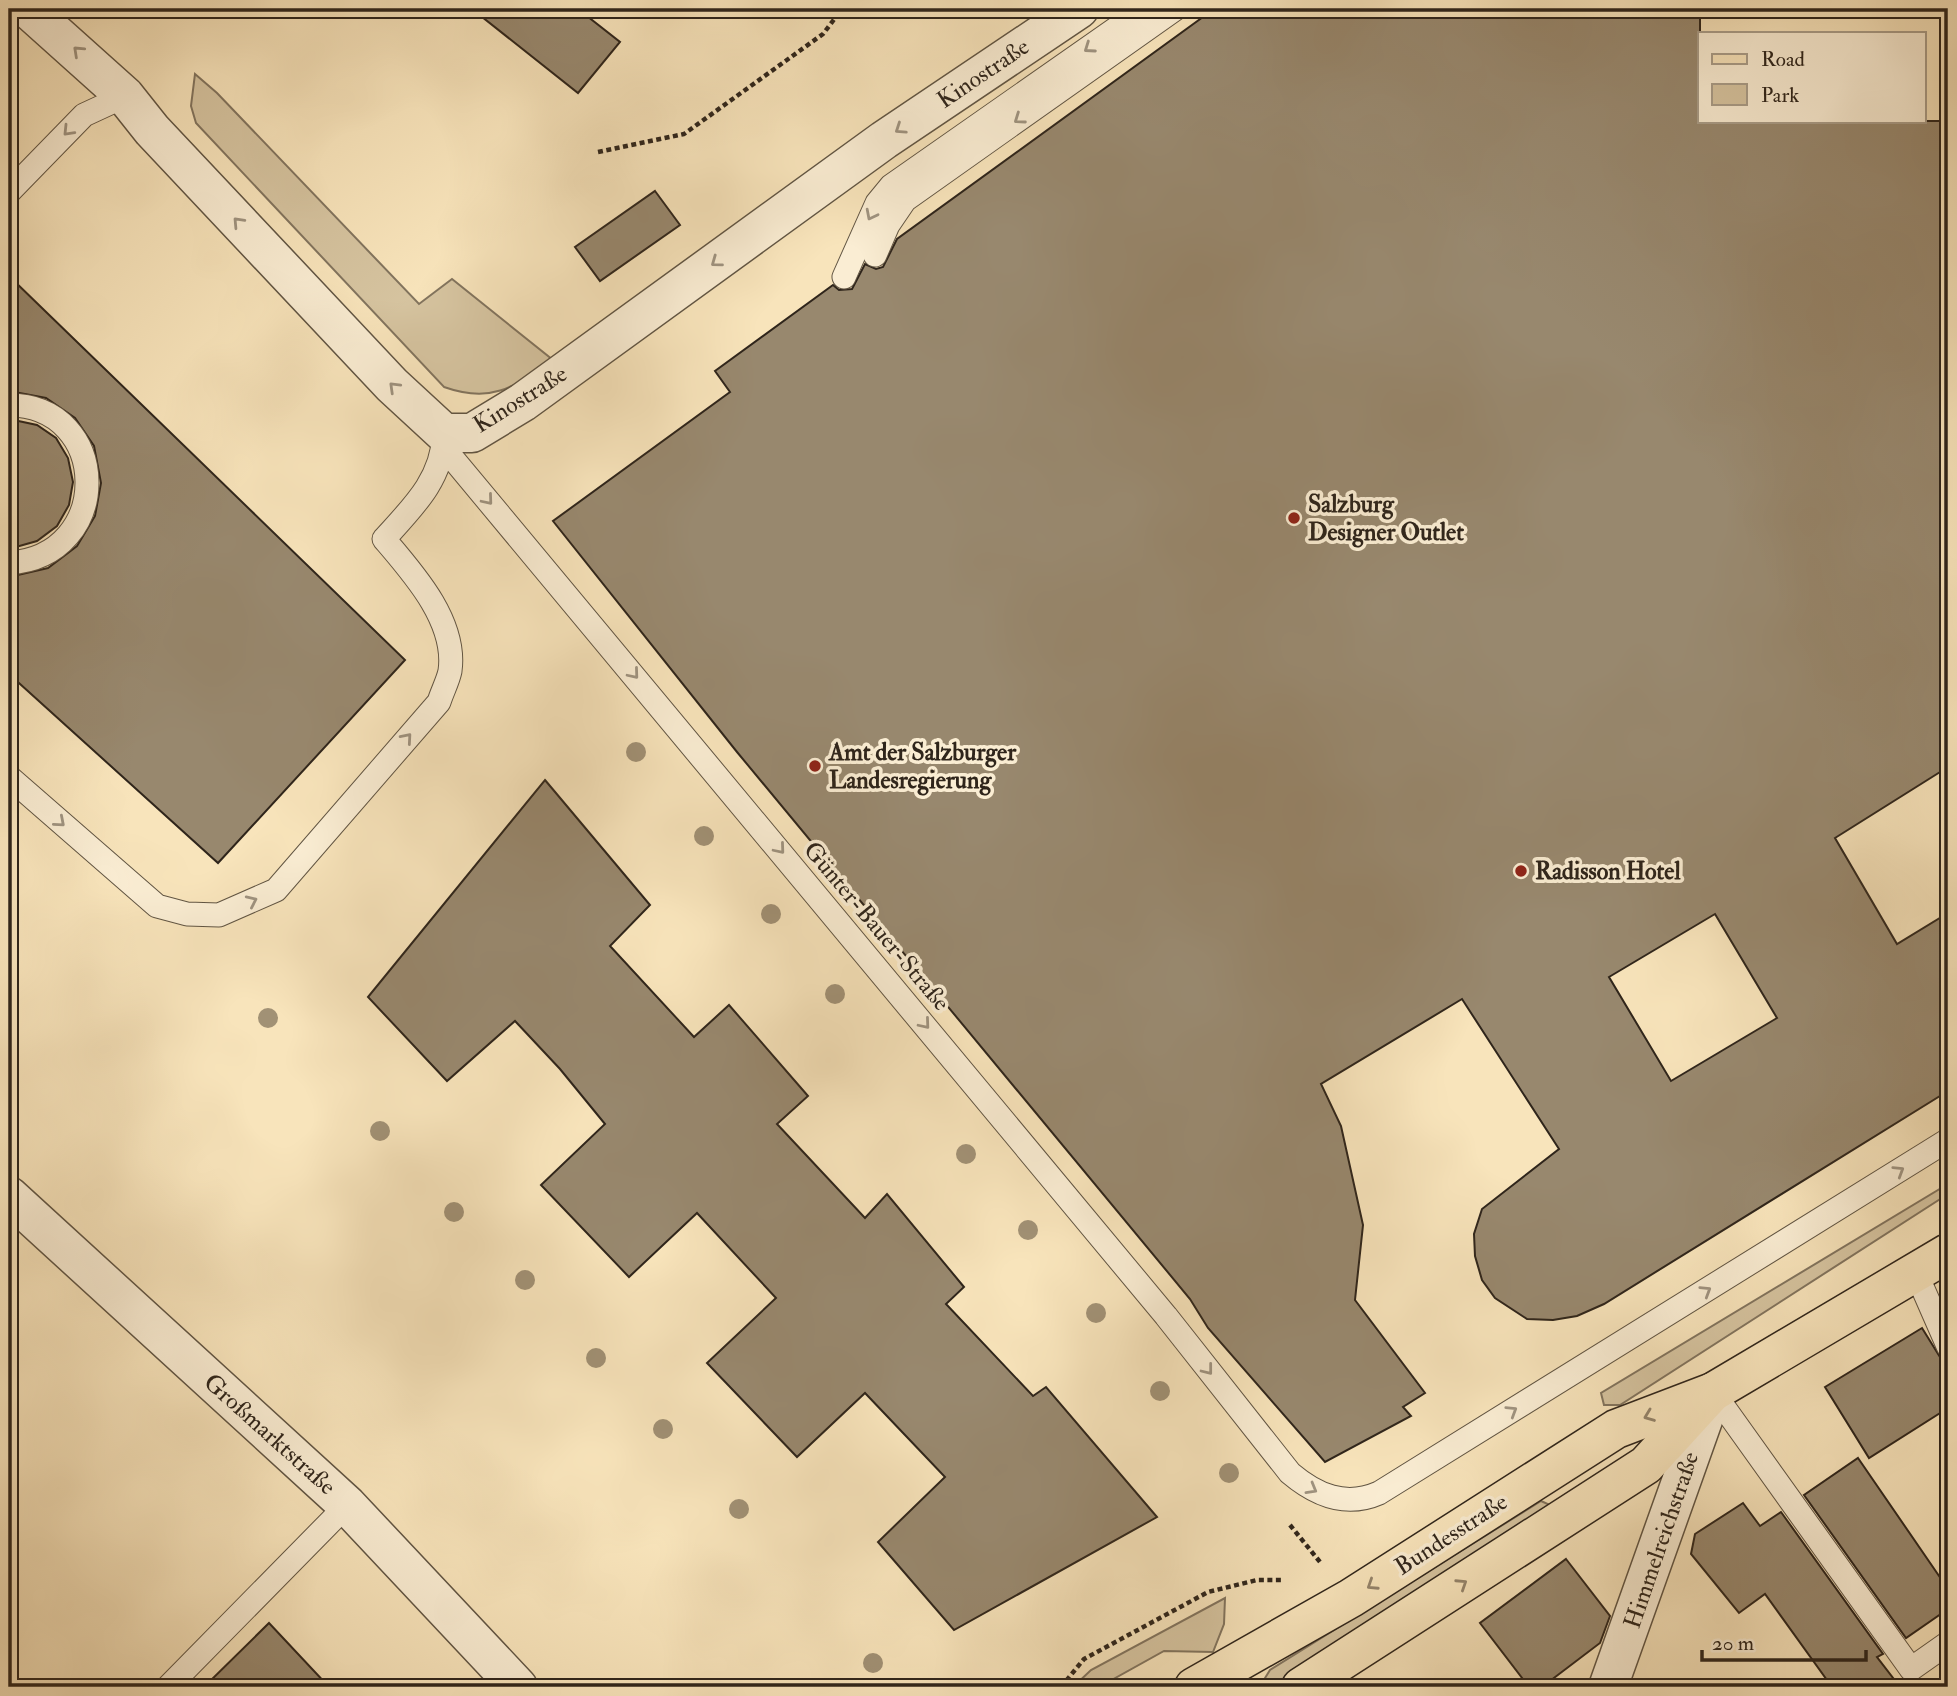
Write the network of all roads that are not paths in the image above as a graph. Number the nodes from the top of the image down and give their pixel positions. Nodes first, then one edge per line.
1 (28, 9) edge
2 (1079, 9) edge
3 (1144, 9) edge
4 (1175, 9) edge
5 (125, 96) junction
6 (9, 192) edge
7 (875, 255) dead end
8 (844, 277) dead end
9 (9, 405) edge
10 (444, 441) junction
11 (9, 563) edge
12 (9, 777) edge
13 (1948, 1140) edge
14 (9, 1196) edge
15 (1948, 1253) edge
16 (1916, 1273) junction
17 (1948, 1346) edge
18 (1713, 1392) junction
19 (347, 1505) junction
20 (1948, 1643) edge
21 (168, 1687) edge
22 (518, 1687) edge
23 (1194, 1687) edge
24 (1301, 1687) edge
25 (1608, 1687) edge

5 -> 1 street, Kinostraße
2 -> 10 street, Kinostraße
3 -> 8 lane
4 -> 7 lane
5 -> 6 lane
10 -> 5 street, Kinostraße
9 - 11 lane
12 -> 10 lane
10 -> 13 lane, Günter-Bauer-Straße
14 - 19 street, Großmarktstraße
15 - 16 main road, Bundesstraße
16 - 17 lane
16 - 18 main road, Bundesstraße
18 - 20 lane
18 -> 23 main road, Bundesstraße
24 -> 18 main road, Bundesstraße
18 - 25 street, Himmelreichstraße
19 - 21 lane
19 - 22 street, Großmarktstraße

